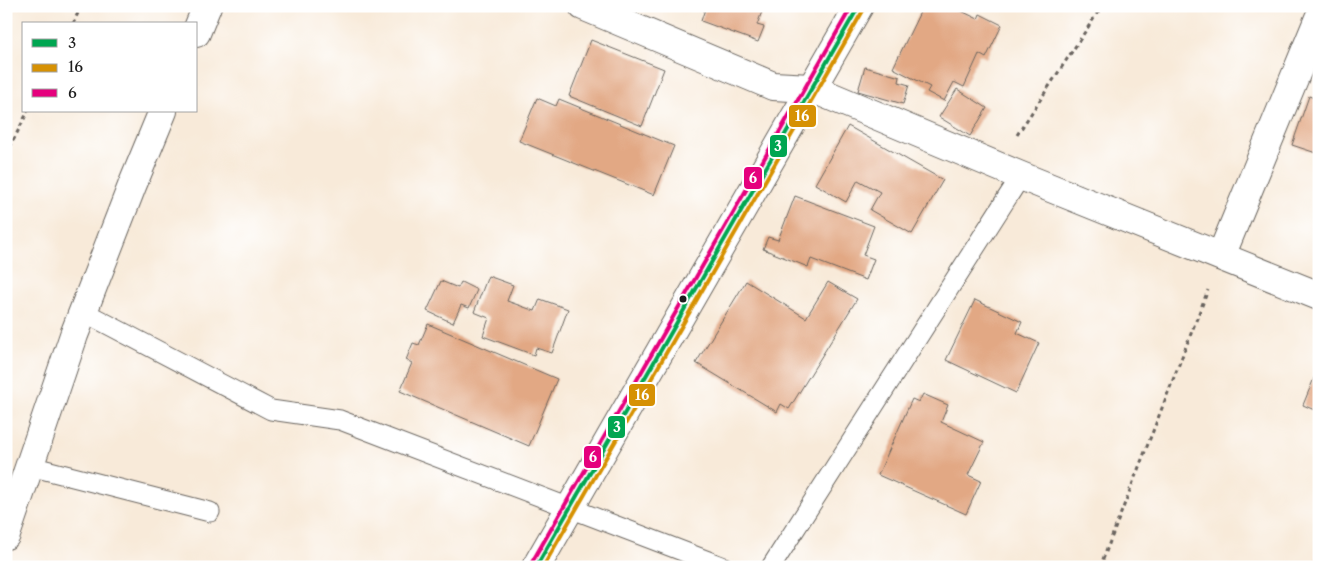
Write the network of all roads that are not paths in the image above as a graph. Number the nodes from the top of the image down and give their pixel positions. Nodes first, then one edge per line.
1 (207, 6) edge
2 (583, 6) edge
3 (859, 6) edge
4 (198, 28) edge
5 (1316, 31) edge
6 (811, 88) junction
7 (163, 112) edge
8 (1021, 176) junction
9 (1222, 256) junction
10 (1319, 296) edge
11 (84, 312) junction
12 (30, 466) junction
13 (570, 508) junction
14 (210, 512) dead end
15 (6, 535) edge
16 (536, 567) edge
17 (724, 567) edge
18 (771, 567) edge

1 - 4 main road
2 - 6 main road
3 - 6 main road
5 - 9 main road
6 - 8 main road
6 - 13 main road
7 - 11 main road
8 - 9 main road
8 - 18 lane
9 - 10 main road
11 - 12 main road
11 - 13 lane
12 - 14 lane
12 - 15 main road
13 - 16 main road
13 - 17 lane

